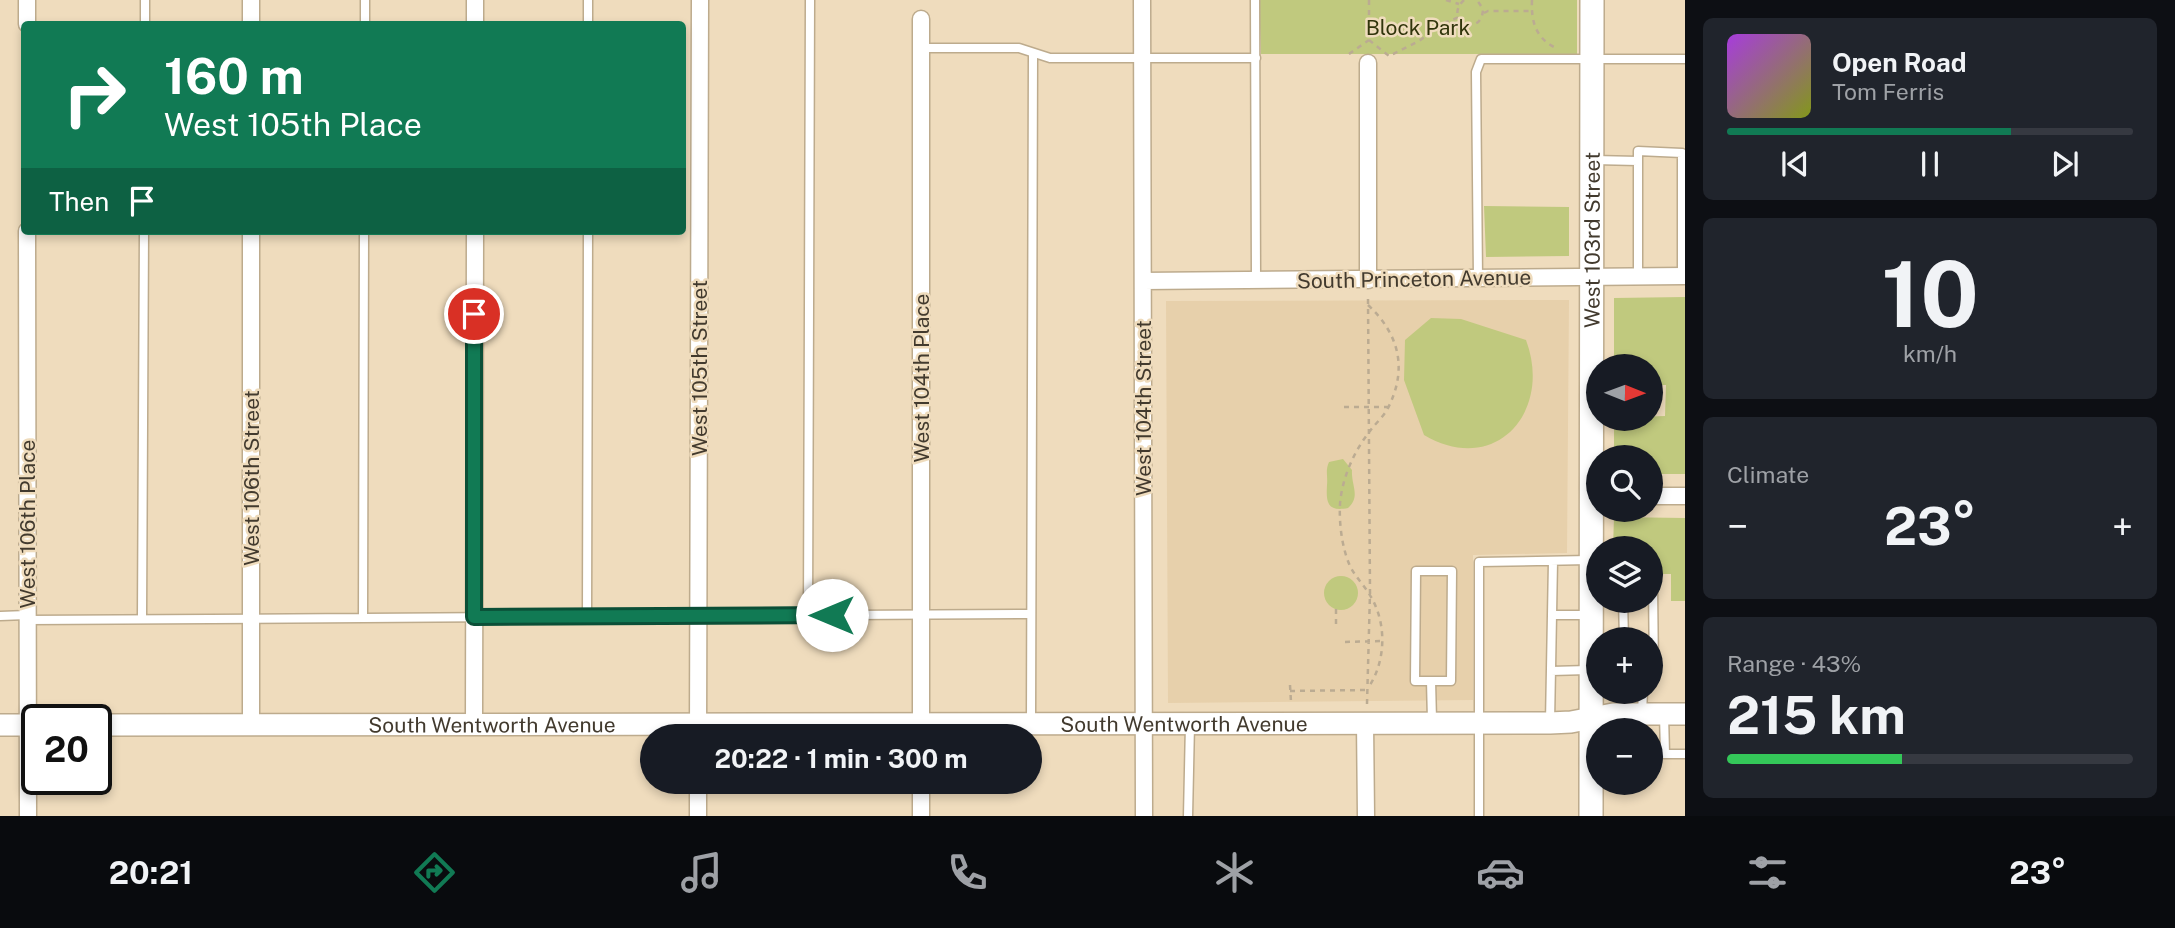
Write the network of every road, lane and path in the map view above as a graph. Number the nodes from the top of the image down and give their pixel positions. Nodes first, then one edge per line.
1 (27, 0) edge
2 (145, 0) edge
3 (251, 0) edge
4 (365, 0) edge
5 (475, 0) edge
6 (588, 0) edge
7 (700, 0) edge
8 (810, 0) edge
9 (1142, 0) edge
10 (1255, 0) edge
11 (1369, 0) edge
12 (1446, 0) edge
13 (1464, 0) edge
14 (1477, 0) edge
15 (1532, 0) edge
16 (1592, 0) edge
17 (1459, 5) junction
18 (1532, 10) junction
19 (1484, 13) junction
20 (1459, 17) junction
21 (921, 19) dead end
22 (27, 21) edge
23 (145, 21) edge
24 (251, 21) edge
25 (365, 21) edge
26 (475, 21) edge
27 (588, 21) edge
28 (1369, 40) junction
29 (921, 48) junction
30 (1561, 49) dead end
31 (1033, 53) junction
32 (1349, 54) dead end
33 (1142, 58) junction
34 (1256, 58) junction
35 (1592, 58) junction
36 (1685, 59) edge
37 (1367, 63) dead end
38 (1592, 160) junction
39 (1638, 161) junction
40 (27, 235) edge
41 (144, 235) edge
42 (251, 235) edge
43 (364, 235) edge
44 (475, 235) edge
45 (588, 235) edge
46 (1592, 276) junction
47 (1638, 276) junction
48 (1684, 276) edge
49 (1368, 279) junction
50 (1478, 279) junction
51 (1256, 280) junction
52 (1143, 281) junction
53 (1368, 299) dead end
54 (1368, 305) junction
55 (1344, 407) dead end
56 (1369, 407) junction
57 (1388, 407) junction
58 (1370, 431) junction
59 (1594, 445) edge
60 (1663, 496) edge
61 (1685, 496) edge
62 (1586, 560) edge
63 (1553, 561) junction
64 (1370, 593) junction
65 (1336, 609) dead end
66 (921, 614) junction
67 (1031, 614) junction
68 (699, 615) junction
69 (808, 615) junction
70 (1552, 615) junction
71 (1591, 615) joint
72 (0, 616) edge
73 (587, 616) junction
74 (363, 617) junction
75 (474, 617) junction
76 (27, 618) junction
77 (142, 618) junction
78 (251, 618) junction
79 (1591, 627) edge
80 (1336, 628) dead end
81 (1345, 642) dead end
82 (1369, 642) junction
83 (1382, 642) junction
84 (1586, 670) edge
85 (1551, 671) junction
86 (1431, 681) junction
87 (1290, 685) dead end
88 (1368, 689) junction
89 (1290, 691) junction
90 (1291, 702) dead end
91 (31, 704) edge
92 (1591, 704) edge
93 (1642, 704) edge
94 (1366, 713) junction
95 (1642, 714) junction
96 (1675, 714) edge
97 (1591, 718) joint
98 (1586, 719) edge
99 (1144, 723) junction
100 (1190, 723) junction
101 (1432, 723) junction
102 (1479, 723) junction
103 (1550, 723) junction
104 (474, 724) junction
105 (698, 724) edge
106 (921, 724) edge
107 (1031, 724) joint
108 (0, 725) edge
109 (21, 725) edge
110 (112, 725) edge
111 (251, 725) junction
112 (640, 728) edge
113 (1665, 754) joint
114 (1685, 754) edge
115 (698, 794) edge
116 (921, 794) edge
117 (29, 795) edge
118 (1591, 795) edge
119 (28, 816) edge
120 (698, 816) edge
121 (921, 816) edge
122 (1144, 816) edge
123 (1188, 816) edge
124 (1366, 816) edge
125 (1479, 816) edge
126 (1591, 816) edge

1 - 22 street
2 - 23 lane
3 - 24 street
4 - 25 lane
5 - 26 street
6 - 27 lane
7 - 68 street, West 105th Street
8 - 69 lane
9 - 33 street, West 104th Street
10 - 34 lane
11 - 28 path
12 - 17 path
13 - 17 path
14 - 19 path
15 - 18 path
16 - 35 main road, West 103rd Street
17 - 20 path
18 - 19 path
18 - 30 path
19 - 20 path
20 - 28 path
21 - 29 street, West 104th Place
28 - 32 path
29 - 31 lane
29 - 66 street, West 104th Place
31 - 33 lane
31 - 67 lane
33 - 34 lane
33 - 52 street, West 104th Street
34 - 51 lane
35 - 36 lane
35 - 38 main road, West 103rd Street
35 - 50 lane
37 - 49 street
38 - 39 lane
38 - 46 main road, West 103rd Street
39 - 47 lane
39 - 48 lane
40 - 76 street, West 106th Place
41 - 77 lane
42 - 78 street, West 106th Street
43 - 74 lane
44 - 75 street
45 - 73 lane
46 - 47 street, South Princeton Avenue
46 - 50 street, South Princeton Avenue
46 - 59 main road, West 103rd Street
47 - 48 street, South Princeton Avenue
49 - 50 street, South Princeton Avenue
49 - 51 street, South Princeton Avenue
51 - 52 street, South Princeton Avenue
52 - 99 street, West 104th Street
53 - 54 path
54 - 56 path
54 - 57 path
55 - 56 path
56 - 57 path
56 - 58 path
57 - 58 path
58 - 64 path
58 - 64 path
60 - 61 street
62 - 63 lane
63 - 70 lane
63 - 102 lane
64 - 82 path
64 - 83 path
65 - 80 path
66 - 67 lane
66 - 69 lane
66 - 106 street, West 104th Place
67 - 107 lane
68 - 69 lane
68 - 73 lane
68 - 105 street, West 105th Street
70 - 71 lane
70 - 85 lane
71 - 79 main road, West 103rd Street
72 - 76 lane
73 - 75 lane
74 - 75 lane
74 - 78 lane
75 - 104 street
76 - 77 lane
76 - 91 street, West 106th Place
77 - 78 lane
78 - 111 street, West 106th Street
81 - 82 path
82 - 83 path
82 - 88 path
83 - 88 path
84 - 85 lane
85 - 103 lane
86 - 86 lane
86 - 101 lane
87 - 89 path
88 - 89 path
88 - 94 path
89 - 90 path
92 - 97 main road, West 103rd Street
93 - 95 lane
94 - 100 street, South Wentworth Avenue
94 - 101 street, South Wentworth Avenue
94 - 124 street
95 - 96 street, South Wentworth Avenue
95 - 97 street, South Wentworth Avenue
96 - 113 lane
98 - 103 street, South Wentworth Avenue
99 - 100 street, South Wentworth Avenue
99 - 107 street, South Wentworth Avenue
99 - 122 street, West 104th Street
100 - 123 lane
101 - 102 street, South Wentworth Avenue
102 - 103 street, South Wentworth Avenue
102 - 125 lane
104 - 111 street, South Wentworth Avenue
104 - 112 street, South Wentworth Avenue
108 - 109 street
110 - 111 street, South Wentworth Avenue
113 - 114 lane
115 - 120 street
116 - 121 street
117 - 119 street, West 106th Place
118 - 126 main road, West 103rd Street

